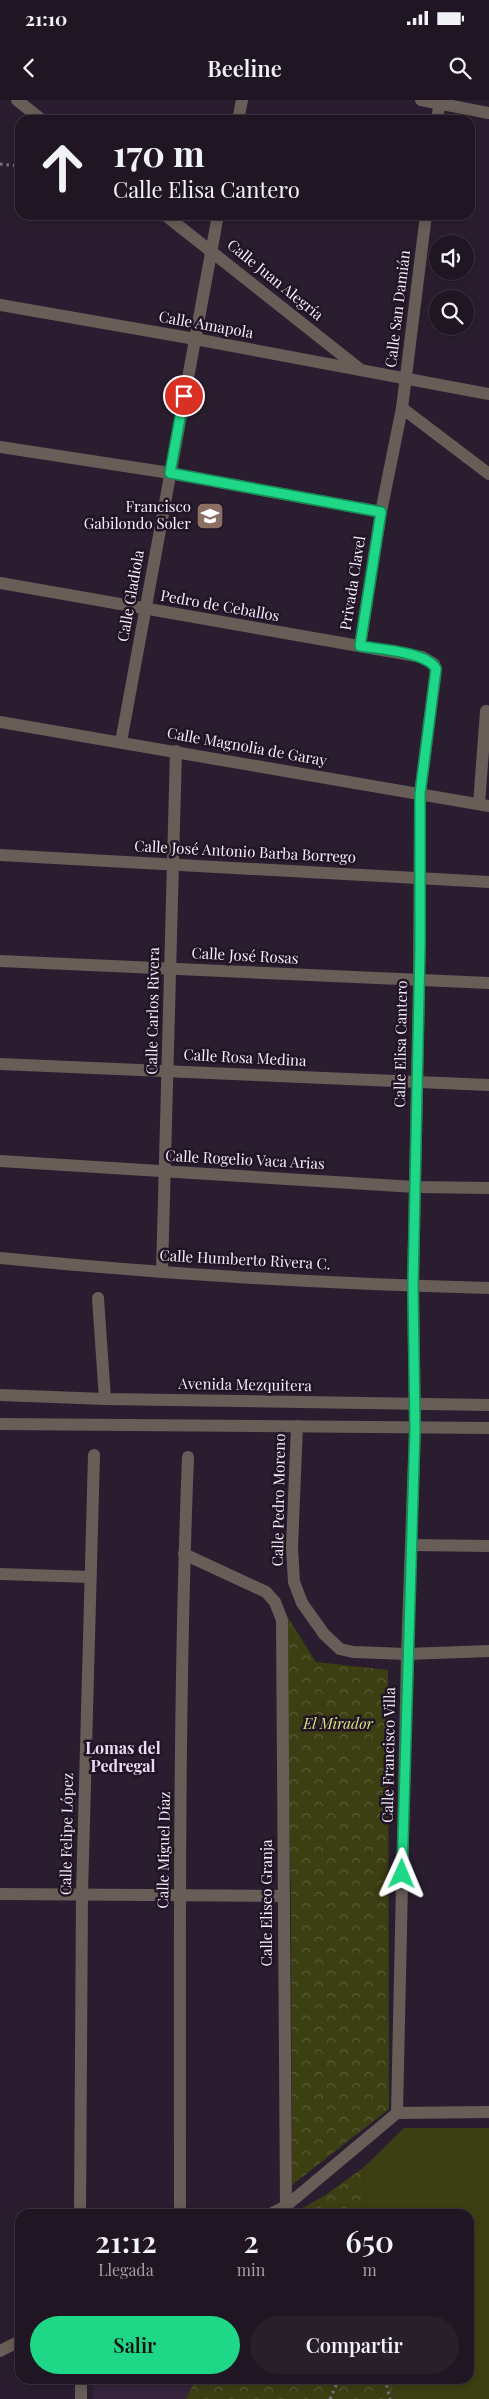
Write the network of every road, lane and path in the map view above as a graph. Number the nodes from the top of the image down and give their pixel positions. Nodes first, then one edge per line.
1 (17, 100) edge
2 (242, 100) edge
3 (421, 100) edge
4 (439, 102) edge
5 (489, 113) edge
6 (36, 115) edge
7 (239, 115) edge
8 (438, 115) edge
9 (0, 164) edge
10 (15, 166) edge
11 (171, 220) edge
12 (217, 220) edge
13 (425, 220) edge
14 (210, 249) junction
15 (0, 306) edge
16 (195, 339) junction
17 (363, 372) junction
18 (405, 379) junction
19 (489, 394) edge
20 (402, 408) junction
21 (0, 447) edge
22 (170, 473) junction
23 (489, 474) edge
24 (381, 512) junction
25 (0, 583) edge
26 (146, 609) junction
27 (360, 646) junction
28 (434, 664) joint
29 (486, 711) dead end
30 (0, 722) edge
31 (121, 742) junction
32 (176, 751) junction
33 (420, 794) junction
34 (484, 805) edge
35 (0, 855) edge
36 (172, 863) junction
37 (420, 878) junction
38 (489, 882) edge
39 (0, 962) edge
40 (170, 968) junction
41 (419, 981) junction
42 (489, 983) edge
43 (0, 1064) edge
44 (168, 1071) junction
45 (417, 1082) junction
46 (489, 1085) edge
47 (0, 1161) edge
48 (165, 1172) junction
49 (415, 1187) junction
50 (489, 1188) edge
51 (0, 1258) edge
52 (162, 1272) junction
53 (413, 1286) junction
54 (489, 1288) edge
55 (98, 1298) dead end
56 (0, 1394) edge
57 (105, 1400) junction
58 (415, 1402) junction
59 (489, 1405) edge
60 (0, 1424) edge
61 (297, 1426) junction
62 (415, 1428) junction
63 (489, 1428) edge
64 (94, 1455) dead end
65 (188, 1457) dead end
66 (411, 1545) junction
67 (489, 1546) edge
68 (184, 1554) junction
69 (0, 1574) edge
70 (90, 1577) junction
71 (489, 1651) edge
72 (407, 1654) junction
73 (0, 1894) edge
74 (82, 1894) junction
75 (180, 1895) junction
76 (284, 1896) junction
77 (489, 2112) edge
78 (397, 2113) junction
79 (286, 2206) junction
80 (80, 2209) edge
81 (180, 2209) edge
82 (280, 2209) edge
83 (15, 2344) edge
84 (0, 2351) edge
85 (81, 2384) edge
86 (337, 2384) edge
87 (386, 2384) edge
88 (81, 2399) edge
89 (330, 2399) edge
90 (390, 2399) edge

1 - 6 street
2 - 7 street
3 - 4 street
4 - 5 street
4 - 8 street
9 - 10 path
11 - 14 street, Calle Juan Alegría
12 - 14 street, Calle Gladiola
13 - 18 street, Calle San Damián
14 - 16 street, Calle Gladiola
14 - 17 street, Calle Juan Alegría
15 - 16 street, Calle Amapola
16 - 17 street, Calle Amapola
16 - 22 street, Calle Gladiola
17 - 18 street, Calle Amapola
18 - 19 street, Calle Amapola
18 - 20 street, Calle San Damián
20 - 23 street
20 - 24 street, Privada Clavel
21 - 22 street
22 - 24 street
22 - 26 street, Calle Gladiola
24 - 27 street, Privada Clavel
25 - 26 street, Pedro de Ceballos
26 - 27 street, Pedro de Ceballos
26 - 31 street, Calle Gladiola
27 - 28 street, Pedro de Ceballos
28 - 33 street, Calle Elisa Cantero
29 - 34 street
30 - 31 street, Calle Magnolia de Garay
31 - 32 street, Calle Magnolia de Garay
32 - 33 street, Calle Magnolia de Garay
32 - 36 street, Calle Carlos Rivera
33 - 34 street, Calle Magnolia de Garay
33 - 37 street, Calle Elisa Cantero
35 - 36 street, Calle José Antonio Barba Borrego
36 - 37 street, Calle José Antonio Barba Borrego
36 - 40 street, Calle Carlos Rivera
37 - 38 street, Calle José Antonio Barba Borrego
37 - 41 street, Calle Elisa Cantero
39 - 40 street, Calle José Rosas
40 - 41 street, Calle José Rosas
40 - 44 street, Calle Carlos Rivera
41 - 42 street, Calle José Rosas
41 - 45 street, Calle Elisa Cantero
43 - 44 street, Calle Rosa Medina
44 - 45 street, Calle Rosa Medina
44 - 48 street, Calle Carlos Rivera
45 - 46 street, Calle Rosa Medina
45 - 49 street, Calle Elisa Cantero
47 - 48 street, Calle Rogelio Vaca Arias
48 - 49 street, Calle Rogelio Vaca Arias
48 - 52 street, Calle Carlos Rivera
49 - 50 street, Calle Rogelio Vaca Arias
49 - 53 street, Calle Elisa Cantero
51 - 52 street, Calle Humberto Rivera C.
52 - 53 street, Calle Humberto Rivera C.
53 - 54 street, Calle Humberto Rivera C.
53 - 58 street, Calle Elisa Cantero
55 - 57 street
56 - 57 street, Avenida Mezquitera
57 - 58 street, Avenida Mezquitera
58 - 59 street, Avenida Mezquitera
58 - 62 street, Calle Elisa Cantero
60 - 61 street
61 - 62 street
61 - 72 street, Calle Pedro Moreno
62 - 63 street
62 - 66 street, Calle Francisco Villa
64 - 70 street, Calle Felipe López
65 - 68 street, Calle Miguel Díaz
66 - 67 street
66 - 72 street, Calle Francisco Villa
68 - 75 street, Calle Miguel Díaz
68 - 76 street, Calle Eliseo Granja
69 - 70 street
70 - 74 street, Calle Felipe López
71 - 72 street, Calle Pedro Moreno
72 - 78 street, Calle Francisco Villa
73 - 74 street
74 - 75 street
74 - 80 street, Calle Felipe López
75 - 76 street
75 - 81 street, Calle Miguel Díaz
76 - 79 street, Calle Eliseo Granja
77 - 78 street
78 - 79 street
79 - 82 street
83 - 84 street
85 - 88 street
86 - 89 path
87 - 90 path

